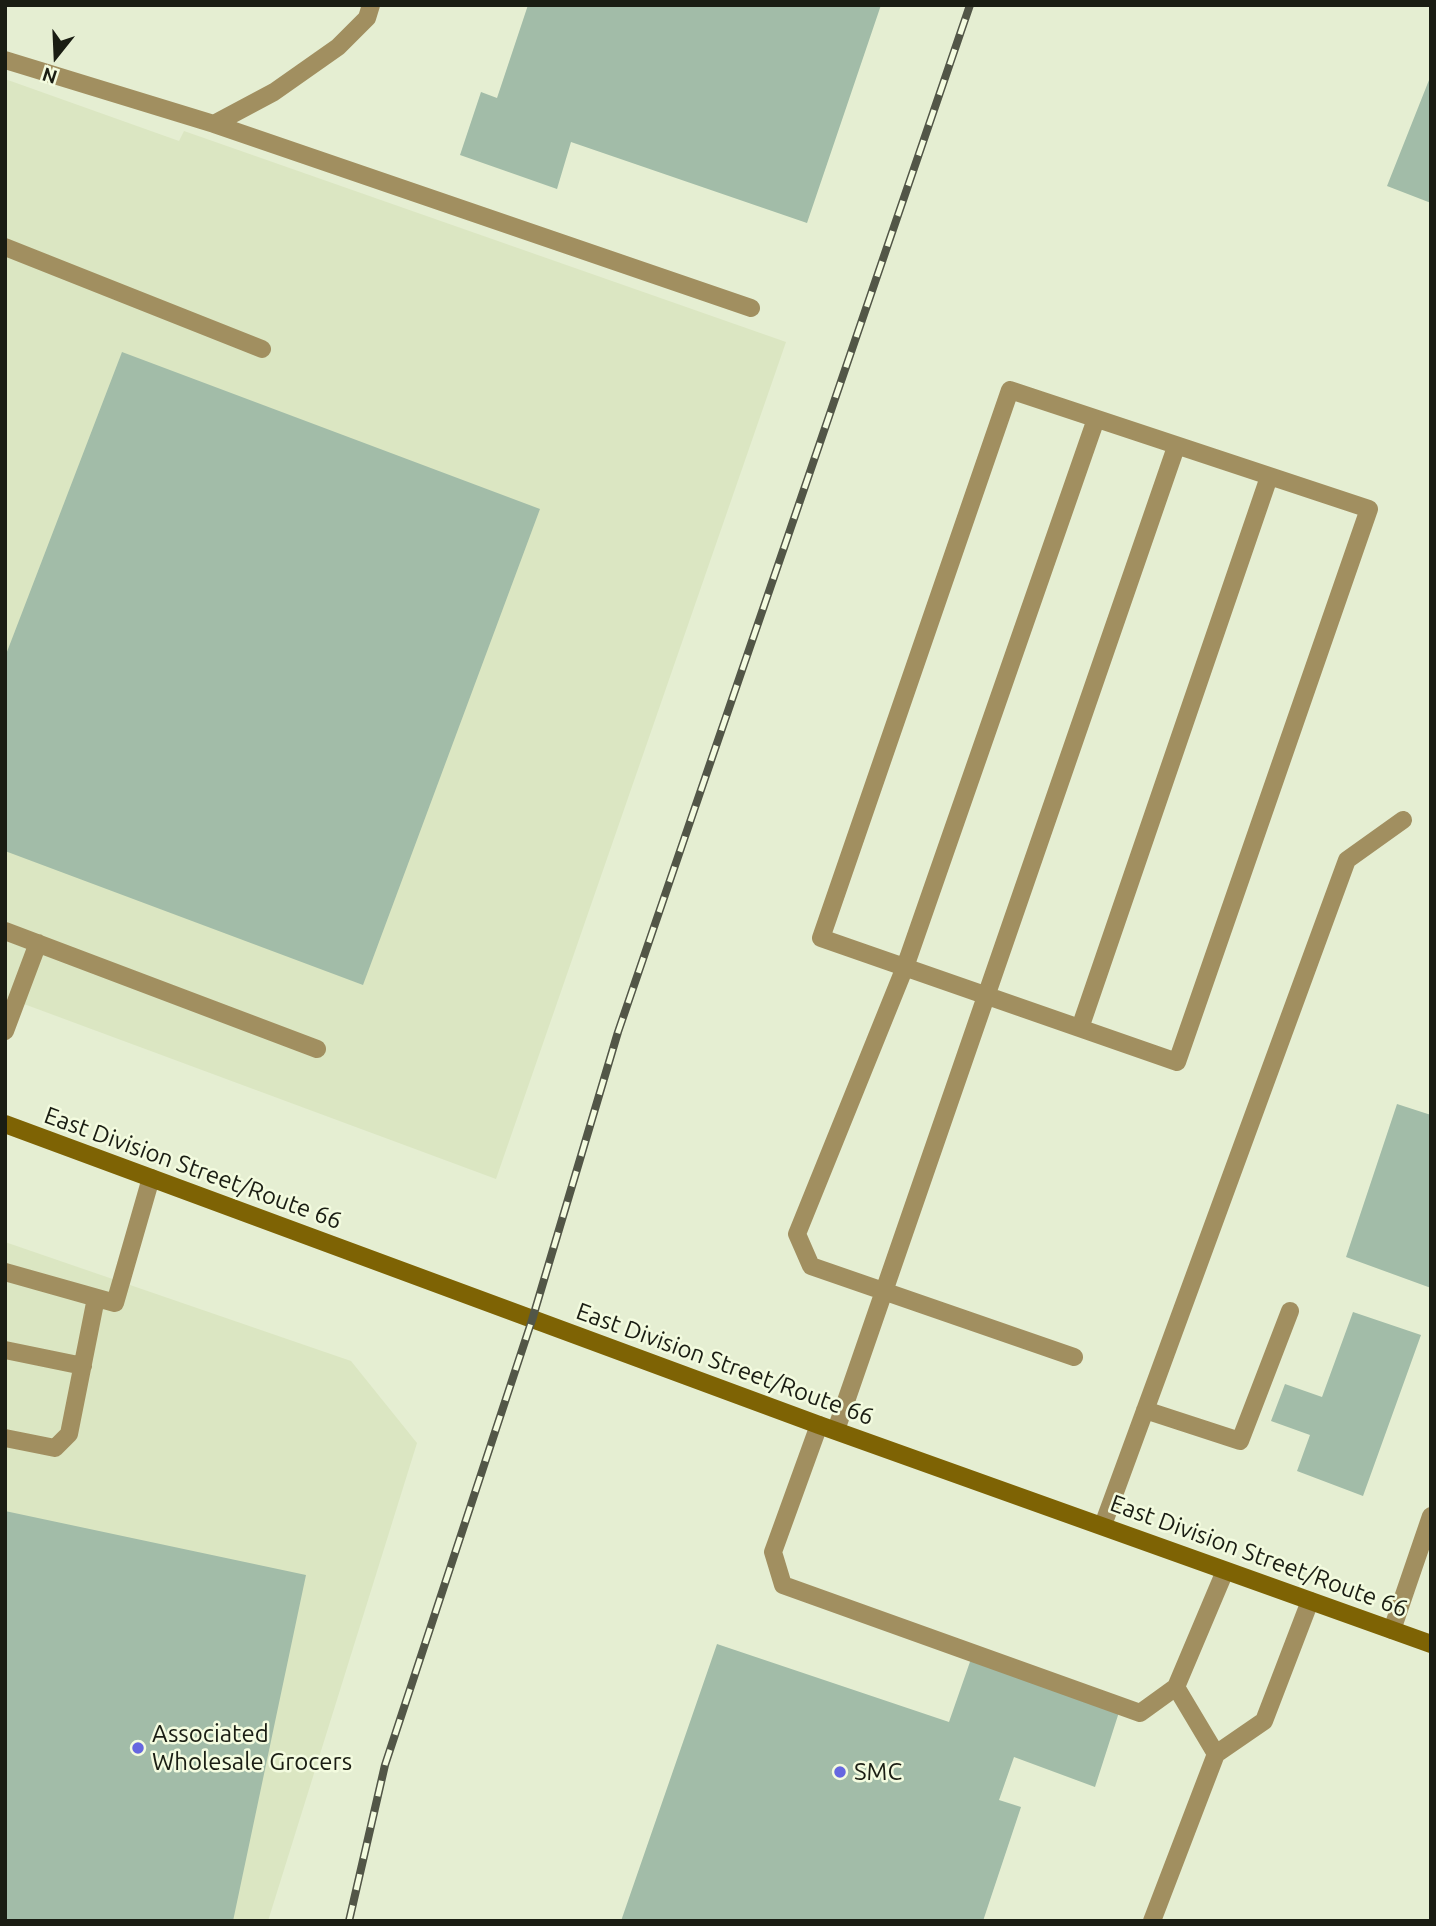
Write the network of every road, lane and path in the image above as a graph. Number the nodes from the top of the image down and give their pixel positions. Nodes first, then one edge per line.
1 (372, 5) edge
2 (5, 60) edge
3 (214, 124) junction
4 (5, 247) edge
5 (751, 308) dead end
6 (262, 349) dead end
7 (1096, 419) junction
8 (1176, 447) junction
9 (1269, 477) junction
10 (1403, 820) dead end
11 (5, 930) edge
12 (38, 943) junction
13 (905, 967) junction
14 (987, 995) junction
15 (1080, 1028) junction
16 (5, 1031) edge
17 (317, 1049) dead end
18 (5, 1124) edge
19 (151, 1178) junction
20 (5, 1272) edge
21 (884, 1292) junction
22 (96, 1298) junction
23 (1290, 1311) dead end
24 (5, 1350) edge
25 (1074, 1357) dead end
26 (83, 1366) junction
27 (1145, 1410) junction
28 (828, 1427) junction
29 (5, 1438) edge
30 (1431, 1516) edge
31 (1102, 1525) junction
32 (1225, 1571) junction
33 (1310, 1601) junction
34 (1392, 1630) junction
35 (1431, 1644) edge
36 (1176, 1687) junction
37 (1216, 1754) junction
38 (1152, 1921) edge

1 - 3 lane
2 - 3 lane
3 - 5 lane
4 - 6 lane
7 - 8 lane
7 - 13 lane
7 - 13 lane
8 - 9 lane
8 - 14 lane
9 - 15 lane
9 - 15 lane
10 - 27 lane
11 - 12 lane
12 - 16 lane
12 - 17 lane
13 - 14 lane
13 - 21 lane
14 - 15 lane
14 - 21 lane
18 - 19 main road, East Division Street/Route 66
19 - 22 lane
19 - 28 main road, East Division Street/Route 66
20 - 22 lane
21 - 25 lane
21 - 28 lane
22 - 26 lane
23 - 27 lane
24 - 26 lane
26 - 29 lane
27 - 31 lane
28 - 31 main road, East Division Street/Route 66
28 - 36 lane
30 - 34 lane
31 - 32 main road, East Division Street/Route 66
32 - 33 main road, East Division Street/Route 66
32 - 36 lane
33 - 34 main road, East Division Street/Route 66
33 - 37 lane
34 - 35 main road, East Division Street/Route 66
36 - 37 lane
37 - 38 lane

